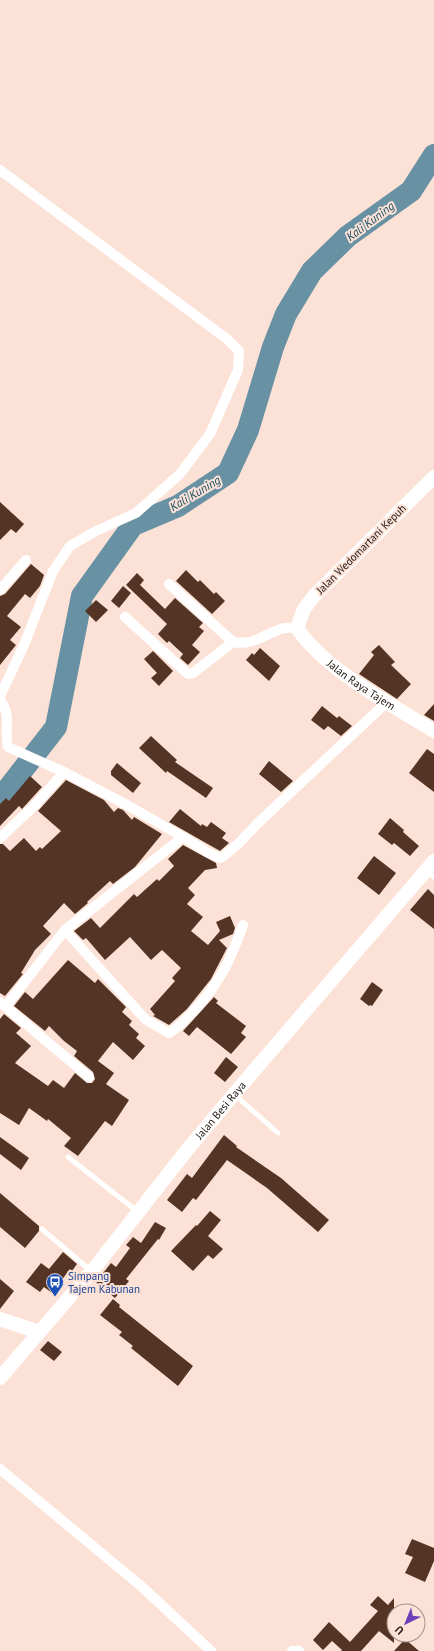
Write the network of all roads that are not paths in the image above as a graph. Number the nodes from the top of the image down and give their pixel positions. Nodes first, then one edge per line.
1 (0, 170) edge
2 (434, 477) edge
3 (26, 560) dead end
4 (170, 584) dead end
5 (0, 590) edge
6 (125, 617) dead end
7 (297, 628) junction
8 (233, 642) junction
9 (0, 696) edge
10 (0, 700) edge
11 (387, 702) junction
12 (434, 731) edge
13 (64, 772) junction
14 (183, 837) junction
15 (0, 838) edge
16 (431, 870) edge
17 (243, 925) dead end
18 (65, 930) junction
19 (3, 1004) edge
20 (89, 1077) dead end
21 (234, 1094) junction
22 (278, 1133) dead end
23 (68, 1158) dead end
24 (139, 1212) junction
25 (42, 1229) dead end
26 (92, 1272) junction
27 (0, 1319) edge
28 (39, 1332) junction
29 (0, 1378) edge
30 (0, 1469) edge
31 (211, 1651) edge
32 (292, 1651) edge
33 (300, 1651) edge

1 - 9 street
2 - 7 main road, Jalan Wedomartani Kepuh
3 - 5 street
4 - 8 street
6 - 8 street
7 - 8 street
7 - 11 main road, Jalan Raya Tajem
10 - 13 street
11 - 12 main road, Jalan Raya Tajem
11 - 14 street
13 - 14 street
13 - 15 street
14 - 18 street
16 - 21 main road, Jalan Besi Raya
17 - 18 street
18 - 19 street
19 - 20 street
21 - 22 lane
21 - 24 main road, Jalan Besi Raya
23 - 24 lane
24 - 26 main road, Jalan Besi Raya
25 - 26 lane
26 - 28 main road, Jalan Besi Raya
27 - 28 main road
28 - 29 main road, Jalan Besi Raya
30 - 31 street
32 - 33 street

